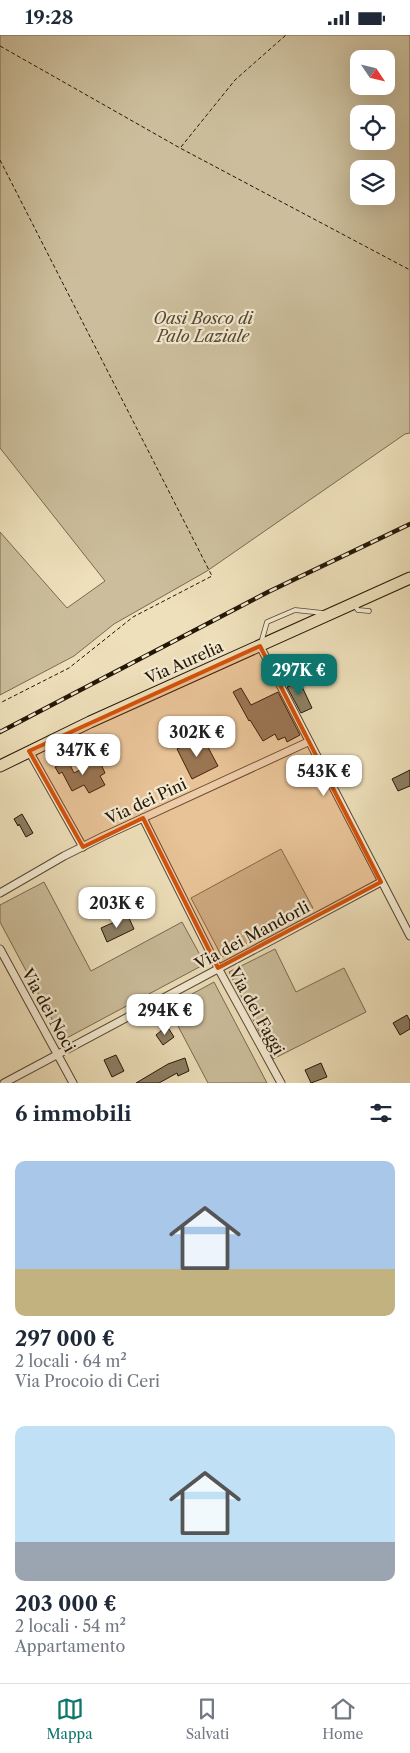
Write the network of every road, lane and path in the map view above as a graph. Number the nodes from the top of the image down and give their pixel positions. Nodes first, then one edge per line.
1 (286, 35) edge
2 (0, 46) edge
3 (180, 148) junction
4 (0, 160) edge
5 (410, 270) edge
6 (410, 578) edge
7 (354, 604) junction
8 (369, 611) dead end
9 (330, 614) junction
10 (260, 646) junction
11 (0, 703) edge
12 (308, 742) junction
13 (29, 751) junction
14 (0, 766) edge
15 (143, 818) junction
16 (82, 847) junction
17 (381, 882) junction
18 (0, 893) edge
19 (410, 936) edge
20 (0, 949) edge
21 (218, 968) junction
22 (58, 1055) junction
23 (4, 1083) edge
24 (73, 1083) edge
25 (281, 1083) edge

1 - 3 path
2 - 3 path
3 - 5 path
4 - 11 path
6 - 7 main road, Via Aurelia
7 - 8 lane
7 - 9 main road, Via Aurelia
9 - 10 main road, Via Aurelia
9 - 10 lane
10 - 12 street
10 - 13 main road, Via Aurelia
12 - 15 street, Via dei Pini
12 - 17 street
13 - 14 main road, Via Aurelia
13 - 16 street
15 - 16 street, Via dei Pini
15 - 21 street, Via dei Faggi
16 - 18 street, Via dei Pini
17 - 19 street
17 - 21 street, Via dei Mandorli
20 - 22 street, Via dei Noci
21 - 22 street, Via dei Mandorli
21 - 25 street, Via dei Faggi
22 - 23 street, Via dei Mandorli
22 - 24 street, Via dei Noci

